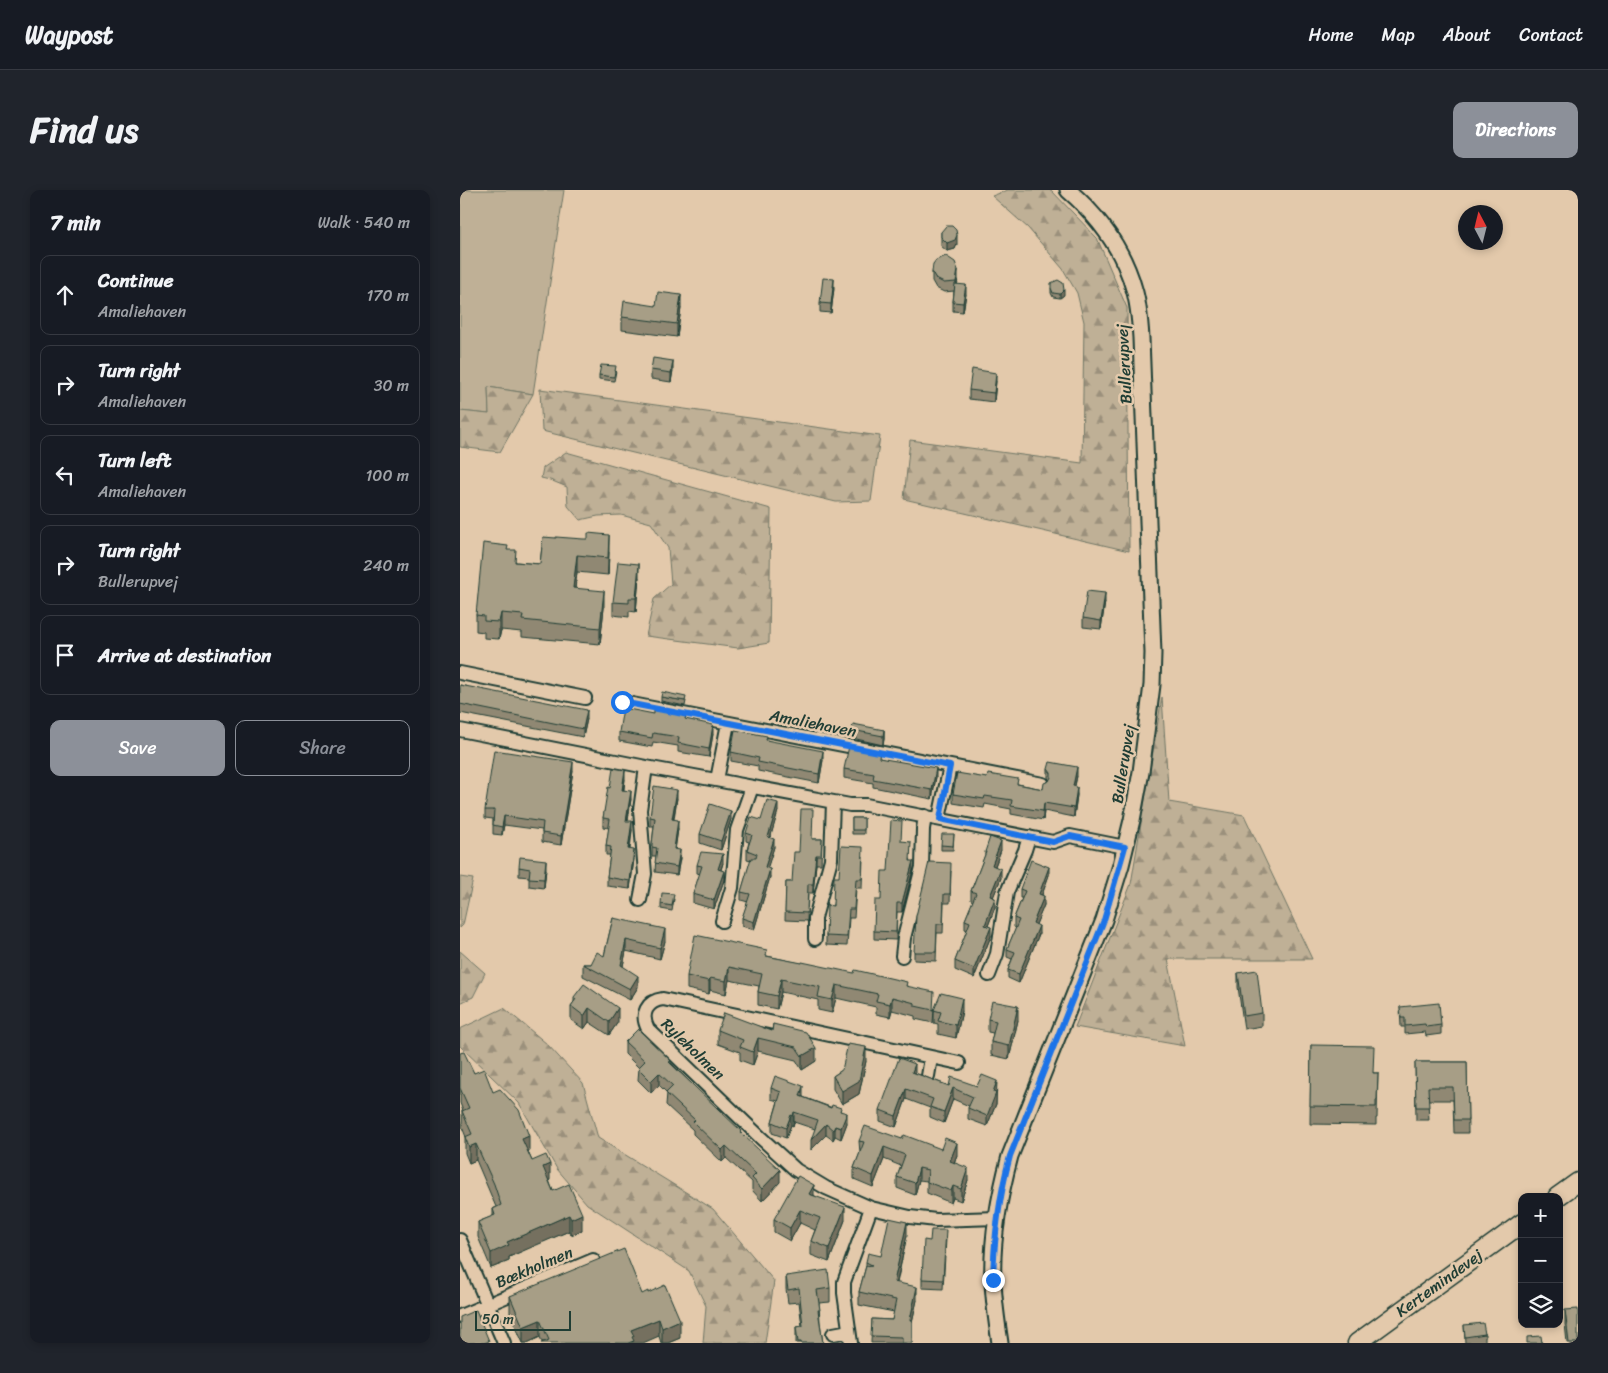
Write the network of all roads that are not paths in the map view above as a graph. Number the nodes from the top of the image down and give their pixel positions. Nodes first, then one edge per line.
1 (1068, 190) edge
2 (460, 673) edge
3 (585, 698) dead end
4 (622, 702) dead end
5 (728, 723) junction
6 (460, 730) edge
7 (950, 766) junction
8 (646, 767) junction
9 (717, 780) junction
10 (1044, 784) edge
11 (752, 787) junction
12 (833, 802) junction
13 (925, 816) junction
14 (940, 819) junction
15 (1028, 837) junction
16 (1125, 847) junction
17 (640, 900) dead end
18 (722, 921) dead end
19 (815, 939) dead end
20 (902, 956) dead end
21 (989, 975) dead end
22 (931, 1058) junction
23 (959, 1064) dead end
24 (928, 1076) edge
25 (1578, 1182) edge
26 (1563, 1193) edge
27 (871, 1208) junction
28 (997, 1218) junction
29 (1518, 1226) edge
30 (460, 1240) edge
31 (593, 1260) edge
32 (488, 1304) junction
33 (460, 1316) edge
34 (832, 1334) dead end
35 (850, 1337) edge
36 (504, 1343) edge
37 (1000, 1343) edge
38 (1357, 1343) edge

1 - 16 street, Bullerupvej
2 - 3 street
4 - 5 street, Amaliehaven
5 - 7 street, Amaliehaven
5 - 9 street
6 - 8 street
7 - 10 street, Amaliehaven
7 - 14 street
8 - 9 street
8 - 17 street
9 - 11 street
11 - 12 street
11 - 18 street
12 - 13 street
12 - 19 street
13 - 14 street
13 - 20 street
14 - 15 street
15 - 16 street
15 - 21 street
16 - 28 street, Bullerupvej
22 - 23 street, Ryleholmen
22 - 24 street
22 - 27 street, Ryleholmen
25 - 26 main road
27 - 28 street, Ryleholmen
27 - 35 street
28 - 37 street, Bullerupvej
29 - 38 main road, Kertemindevej
30 - 32 street, Bækholmen
31 - 32 street, Bækholmen
32 - 33 street, Bækholmen
32 - 36 street, Bækholmen
34 - 35 street

